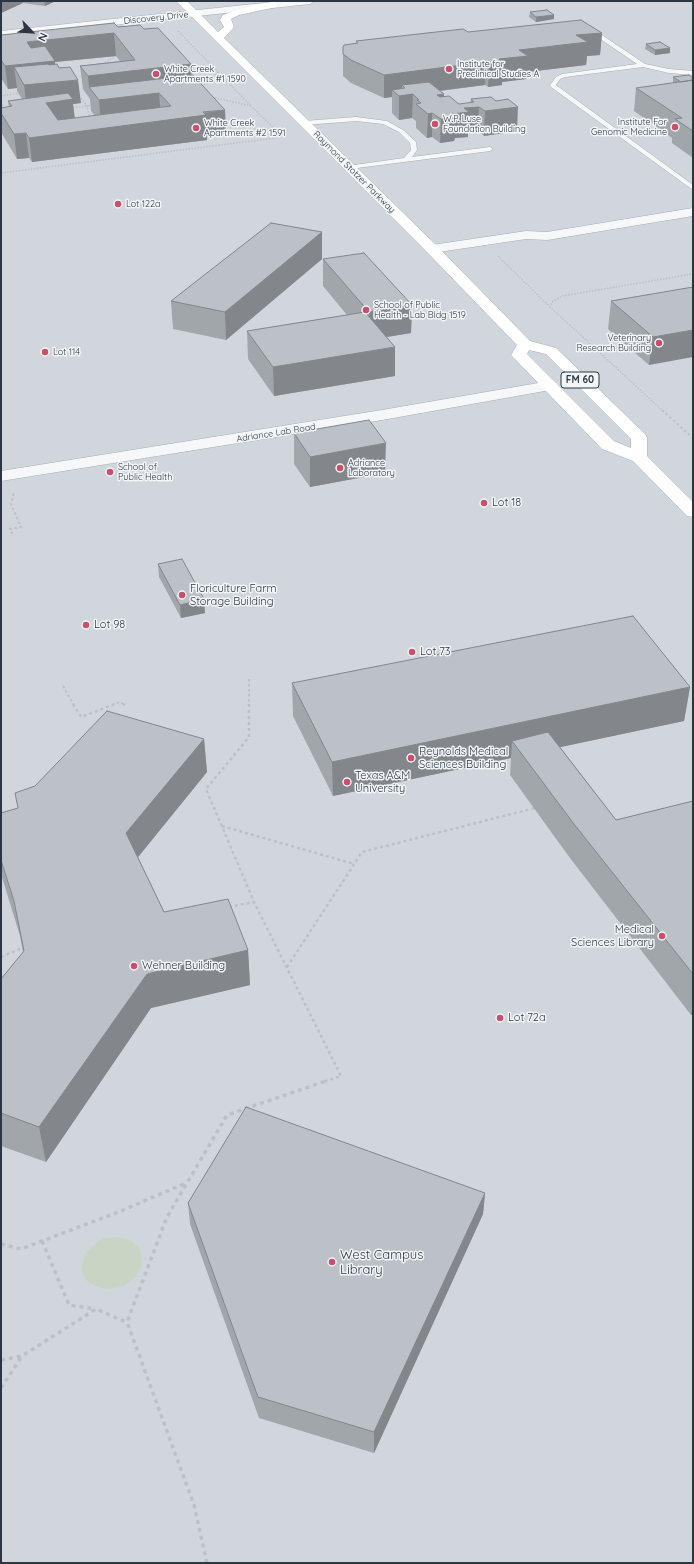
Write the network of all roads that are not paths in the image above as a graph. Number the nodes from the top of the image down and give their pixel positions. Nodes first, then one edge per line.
1 (181, 1) edge
2 (310, 1) edge
3 (272, 5) junction
4 (193, 14) junction
5 (581, 25) edge
6 (1, 34) edge
7 (218, 38) junction
8 (643, 65) junction
9 (693, 73) edge
10 (304, 123) junction
11 (490, 148) dead end
12 (407, 159) junction
13 (349, 167) junction
14 (693, 188) edge
15 (693, 202) edge
16 (693, 212) edge
17 (526, 235) junction
18 (432, 249) junction
19 (525, 344) junction
20 (550, 386) junction
21 (628, 427) junction
22 (639, 458) junction
23 (1, 476) edge
24 (693, 512) edge

1 - 4 main road, Raymond Stotzer Parkway
2 - 3 street, Discovery Drive
3 - 4 street, Discovery Drive
3 - 7 main road
4 - 6 street, Discovery Drive
4 - 7 main road, Raymond Stotzer Parkway
5 - 8 lane
7 - 10 main road, Raymond Stotzer Parkway
8 - 9 lane
8 - 14 lane
10 - 12 lane
10 - 13 main road, Raymond Stotzer Parkway
11 - 12 lane
12 - 13 lane
13 - 18 main road, Raymond Stotzer Parkway
15 - 17 street
16 - 17 street
17 - 18 street
18 - 19 main road, Raymond Stotzer Parkway
19 - 20 main road, FM 60
19 - 21 main road, FM 60
20 - 21 main road
20 - 22 main road, FM 60
20 - 23 street, Adriance Lab Road
21 - 22 main road, FM 60
22 - 24 main road, FM 60

